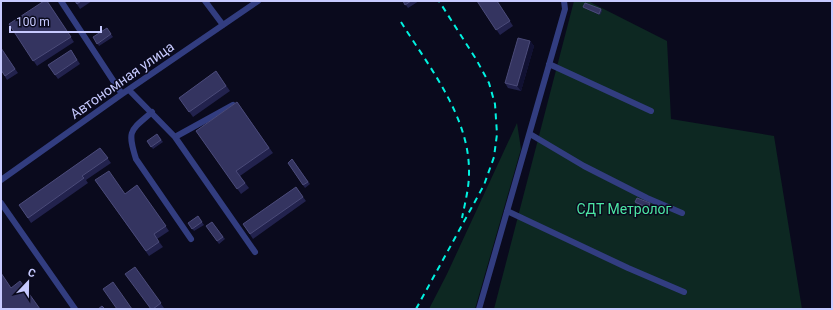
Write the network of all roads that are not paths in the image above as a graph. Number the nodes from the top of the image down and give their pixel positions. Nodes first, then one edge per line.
1 (61, 1) edge
2 (205, 1) edge
3 (258, 1) edge
4 (564, 1) edge
5 (223, 25) junction
6 (549, 64) junction
7 (129, 90) junction
8 (122, 94) junction
9 (236, 103) edge
10 (651, 111) dead end
11 (152, 112) junction
12 (530, 134) junction
13 (175, 137) junction
14 (1, 180) edge
15 (1, 203) edge
16 (507, 211) junction
17 (682, 213) dead end
18 (191, 239) dead end
19 (255, 252) dead end
20 (684, 292) dead end
21 (480, 308) edge
22 (75, 309) edge

1 - 8 street
2 - 5 street
3 - 5 street, Автономная улица
4 - 6 street
5 - 7 street, Автономная улица
6 - 10 street
6 - 12 street
7 - 8 street, Автономная улица
7 - 11 street
8 - 14 street, Автономная улица
9 - 13 street
11 - 13 street
11 - 18 street
12 - 16 street
12 - 17 street
13 - 19 street
15 - 22 street
16 - 20 street
16 - 21 street

